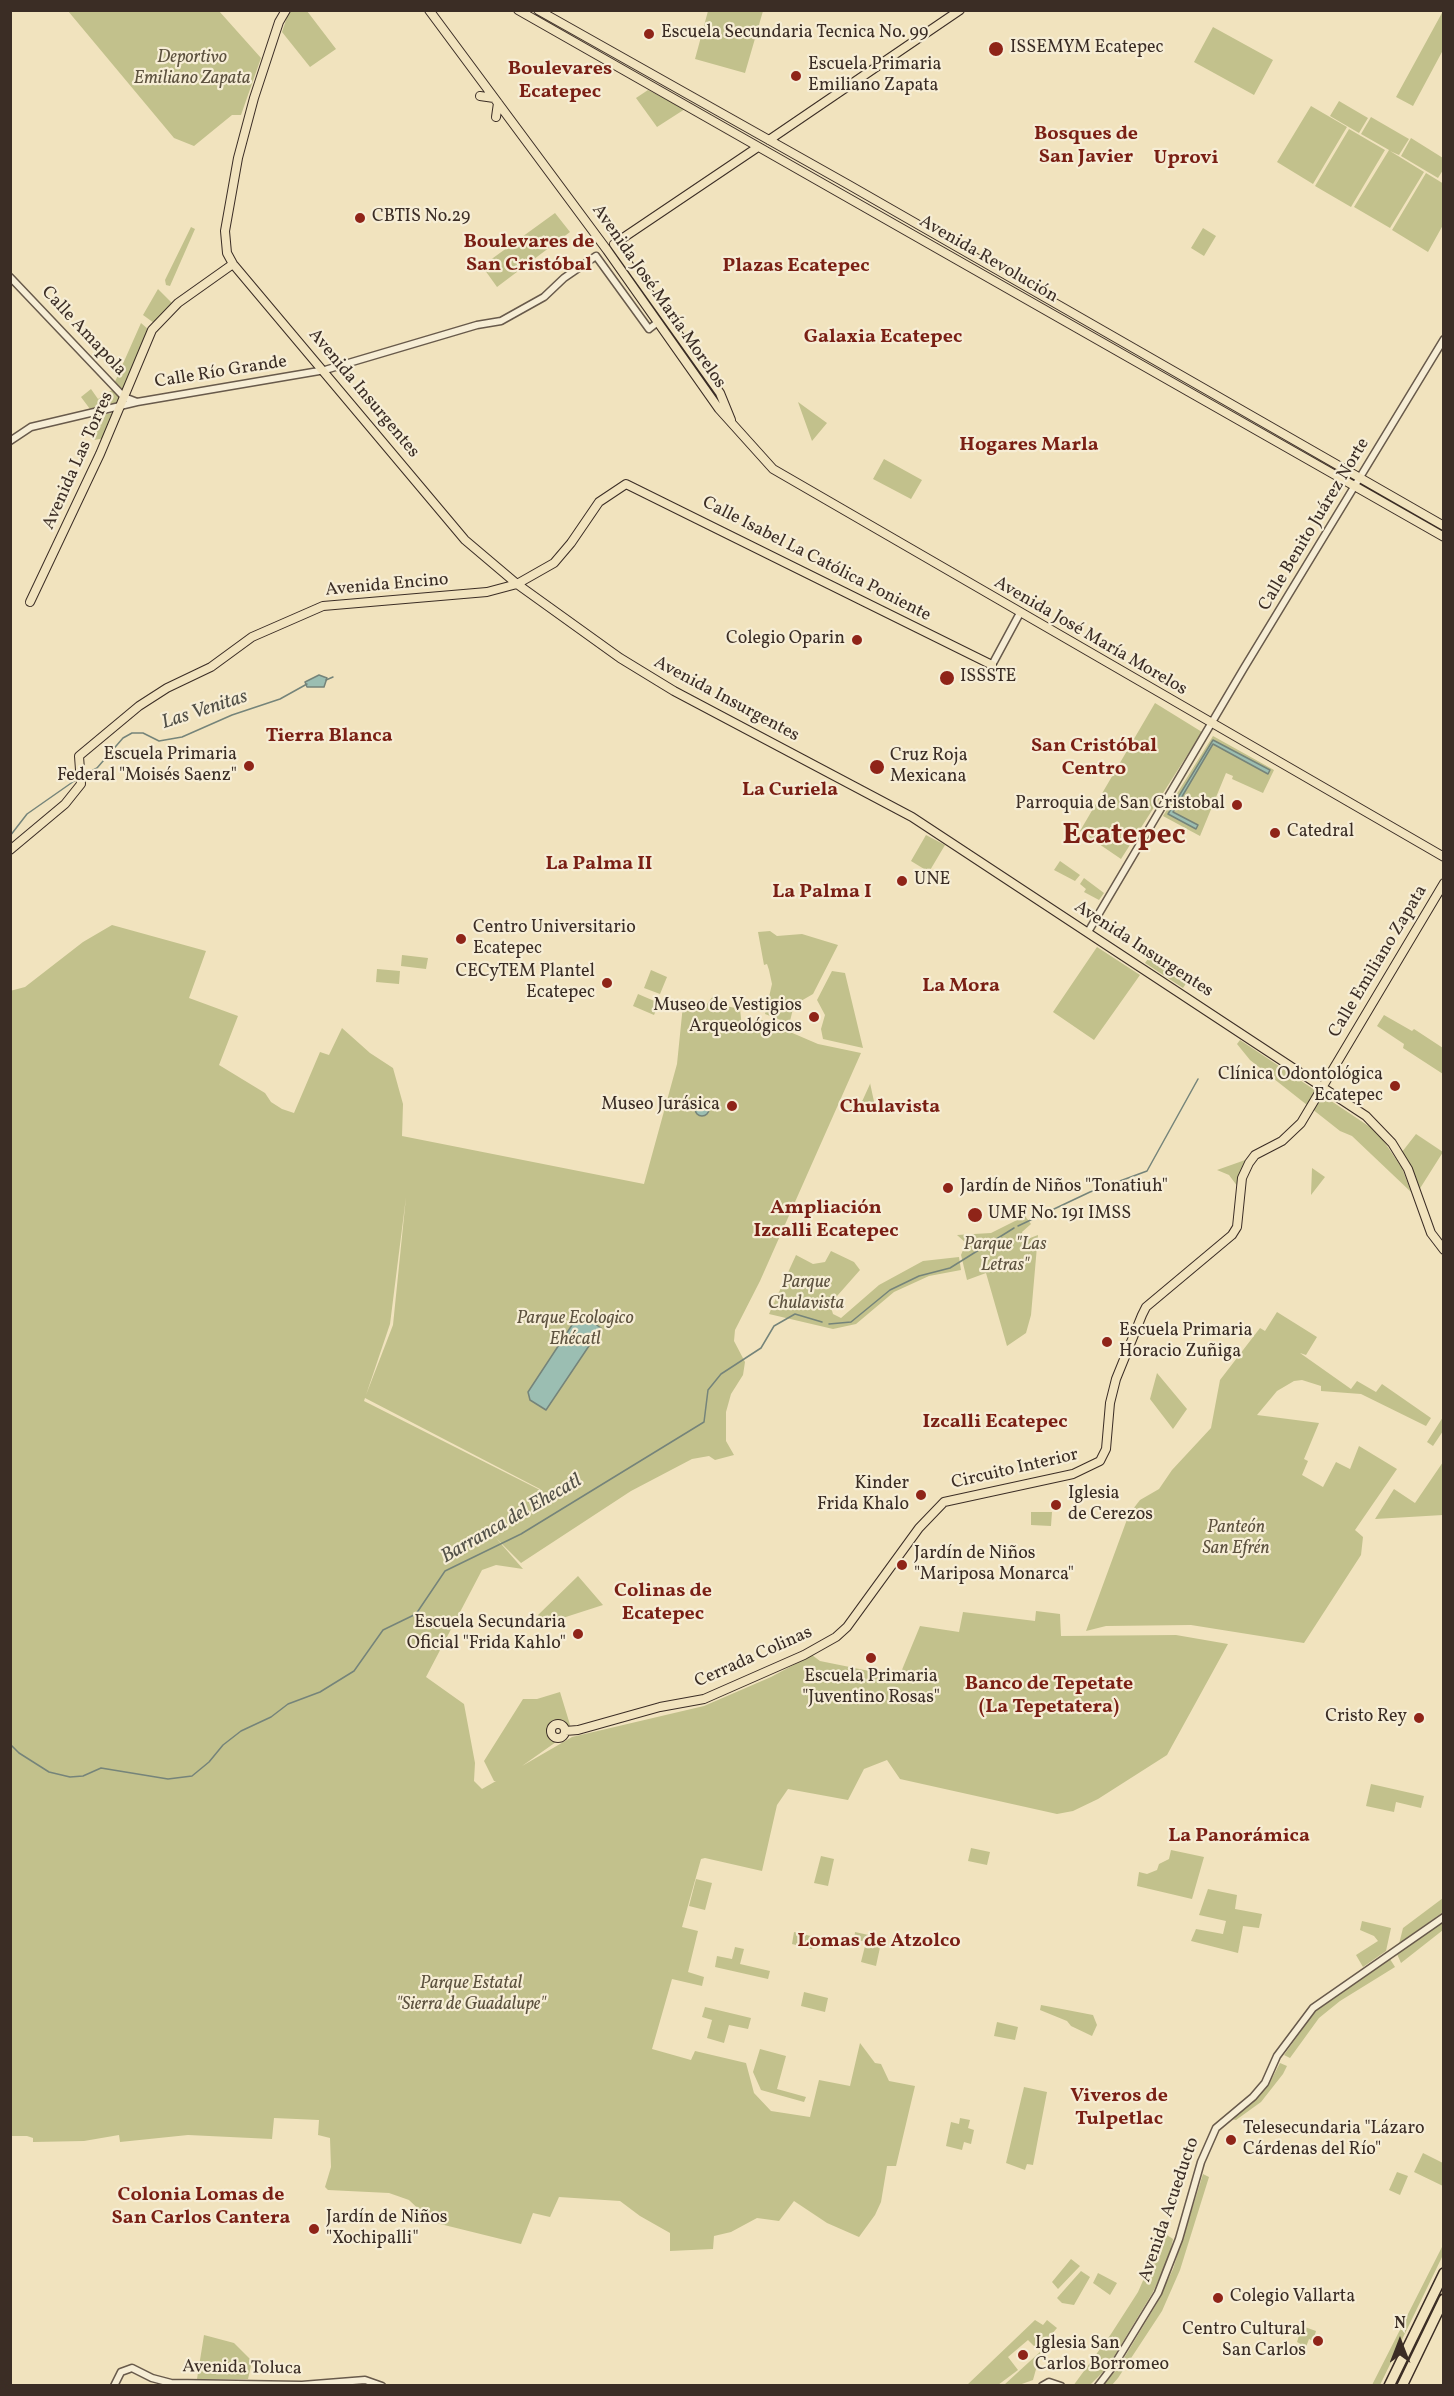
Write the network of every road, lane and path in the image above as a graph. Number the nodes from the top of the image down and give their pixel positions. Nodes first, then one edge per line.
1 (281, 10) edge
2 (286, 10) edge
3 (429, 10) edge
4 (518, 10) edge
5 (538, 10) edge
6 (960, 10) edge
7 (279, 22) junction
8 (480, 96) dead end
9 (496, 101) junction
10 (496, 117) dead end
11 (769, 140) junction
12 (758, 147) junction
13 (611, 247) junction
14 (233, 264) junction
15 (10, 276) edge
16 (658, 322) junction
17 (1443, 339) edge
18 (1161, 364) junction
19 (325, 370) junction
20 (1156, 374) junction
21 (124, 397) junction
22 (137, 402) junction
23 (119, 407) junction
24 (733, 427) junction
25 (10, 441) edge
26 (1360, 478) junction
27 (626, 484) joint
28 (1354, 488) junction
29 (1443, 526) edge
30 (1443, 537) edge
31 (517, 584) junction
32 (30, 602) dead end
33 (1020, 614) junction
34 (992, 665) joint
35 (1212, 725) junction
36 (10, 850) edge
37 (1443, 857) edge
38 (1443, 883) edge
39 (1088, 932) junction
40 (1321, 1086) junction
41 (1443, 1250) edge
42 (920, 1528) joint
43 (565, 1731) dead end
44 (1443, 1917) edge
45 (1443, 2273) edge
46 (1443, 2299) edge
47 (114, 2385) edge
48 (382, 2385) edge
49 (1042, 2385) edge
50 (1061, 2385) edge
51 (1098, 2385) edge
52 (1389, 2385) edge
53 (1402, 2385) edge

1 - 7 main road, Avenida Insurgentes
2 - 7 main road, Avenida Insurgentes
3 - 9 main road, Avenida José María Morelos
4 - 12 main road, Avenida Revolución
5 - 11 main road, Avenida Revolución
6 - 11 main road
7 - 14 main road, Avenida Insurgentes
8 - 9 main road
9 - 10 main road
9 - 13 main road, Avenida José María Morelos
11 - 18 main road, Avenida Revolución
12 - 13 main road
12 - 20 main road, Avenida Revolución
13 - 16 main road, Avenida José María Morelos
13 - 24 main road, Avenida José María Morelos
14 - 19 main road, Avenida Insurgentes
14 - 21 main road, Avenida Las Torres
15 - 21 street, Calle Amapola
16 - 19 street, Calle Río Grande
16 - 24 main road, Avenida José María Morelos
17 - 26 street, Calle Benito Juárez Norte
18 - 20 street
18 - 26 main road, Avenida Revolución
19 - 22 street, Calle Río Grande
19 - 31 main road, Avenida Insurgentes
20 - 28 main road, Avenida Revolución
21 - 22 street, Calle Amapola
21 - 23 main road, Avenida Las Torres
22 - 23 street, Calle Río Grande
23 - 25 street, Calle Río Grande
23 - 32 main road, Avenida Las Torres
24 - 33 main road, Avenida José María Morelos
26 - 28 street, Calle Benito Juárez Norte
26 - 29 main road, Avenida Revolución
27 - 31 main road, Avenida Encino
27 - 34 main road, Calle Isabel La Católica Poniente
28 - 30 main road, Avenida Revolución
28 - 35 street, Calle Benito Juárez Norte
31 - 36 main road, Avenida Encino
31 - 39 main road, Avenida Insurgentes
33 - 34 street
33 - 35 main road, Avenida José María Morelos
35 - 37 main road, Avenida José María Morelos
35 - 39 street, Calle Benito Juárez Norte
38 - 40 main road, Calle Emiliano Zapata
39 - 40 main road, Avenida Insurgentes
40 - 41 main road, Avenida Insurgentes
40 - 42 main road, Circuito Interior
42 - 43 main road, Cerrada Colinas
44 - 51 street, Avenida Acueducto
45 - 52 highway
46 - 53 highway
47 - 48 street, Avenida Toluca
49 - 50 street

